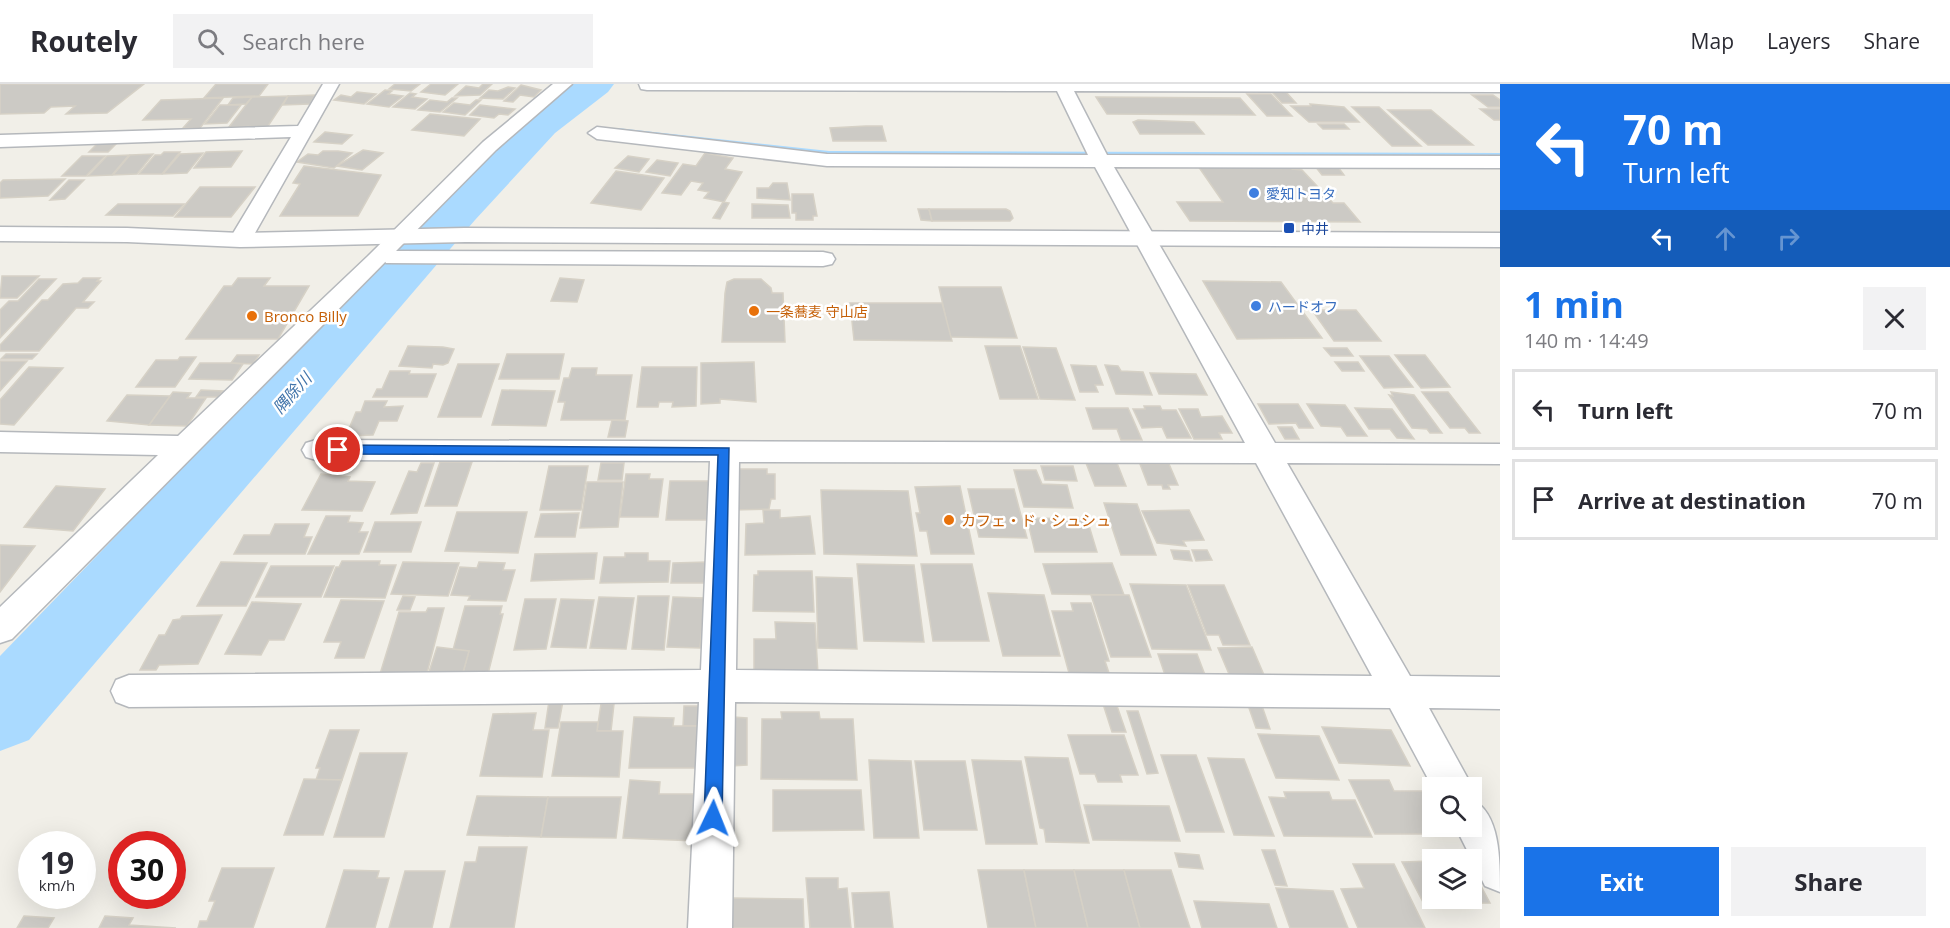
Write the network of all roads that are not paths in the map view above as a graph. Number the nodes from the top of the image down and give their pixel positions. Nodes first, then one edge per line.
1 (331, 84) edge
2 (559, 84) edge
3 (647, 85) edge
4 (1064, 86) edge
5 (1500, 87) edge
6 (304, 131) junction
7 (597, 133) dead end
8 (0, 141) edge
9 (1099, 157) junction
10 (1500, 162) edge
11 (0, 234) edge
12 (400, 236) junction
13 (1145, 238) junction
14 (240, 240) junction
15 (1500, 240) edge
16 (0, 257) edge
17 (379, 258) junction
18 (1158, 261) junction
19 (1500, 263) edge
20 (0, 442) edge
21 (184, 446) junction
22 (316, 450) dead end
23 (725, 451) junction
24 (1266, 453) junction
25 (1500, 454) edge
26 (0, 628) edge
27 (716, 686) junction
28 (129, 691) dead end
29 (1402, 693) junction
30 (1500, 693) edge
31 (1448, 777) edge
32 (1482, 837) edge
33 (1500, 872) edge
34 (710, 928) edge

1 - 6 street
2 - 12 street
3 - 4 street
4 - 5 street
4 - 9 street
6 - 8 street
6 - 14 street
7 - 9 street
9 - 10 street
9 - 13 street
11 - 14 street
12 - 13 street
12 - 14 street
12 - 17 street
13 - 15 street
13 - 18 street
16 - 17 street
17 - 18 street
17 - 21 street
18 - 19 street
18 - 24 street
20 - 21 street
21 - 26 street
22 - 23 street
23 - 24 street
23 - 27 street
24 - 25 street
24 - 29 street
27 - 28 street
27 - 29 street
27 - 34 street
29 - 30 street
29 - 31 street
32 - 33 street

